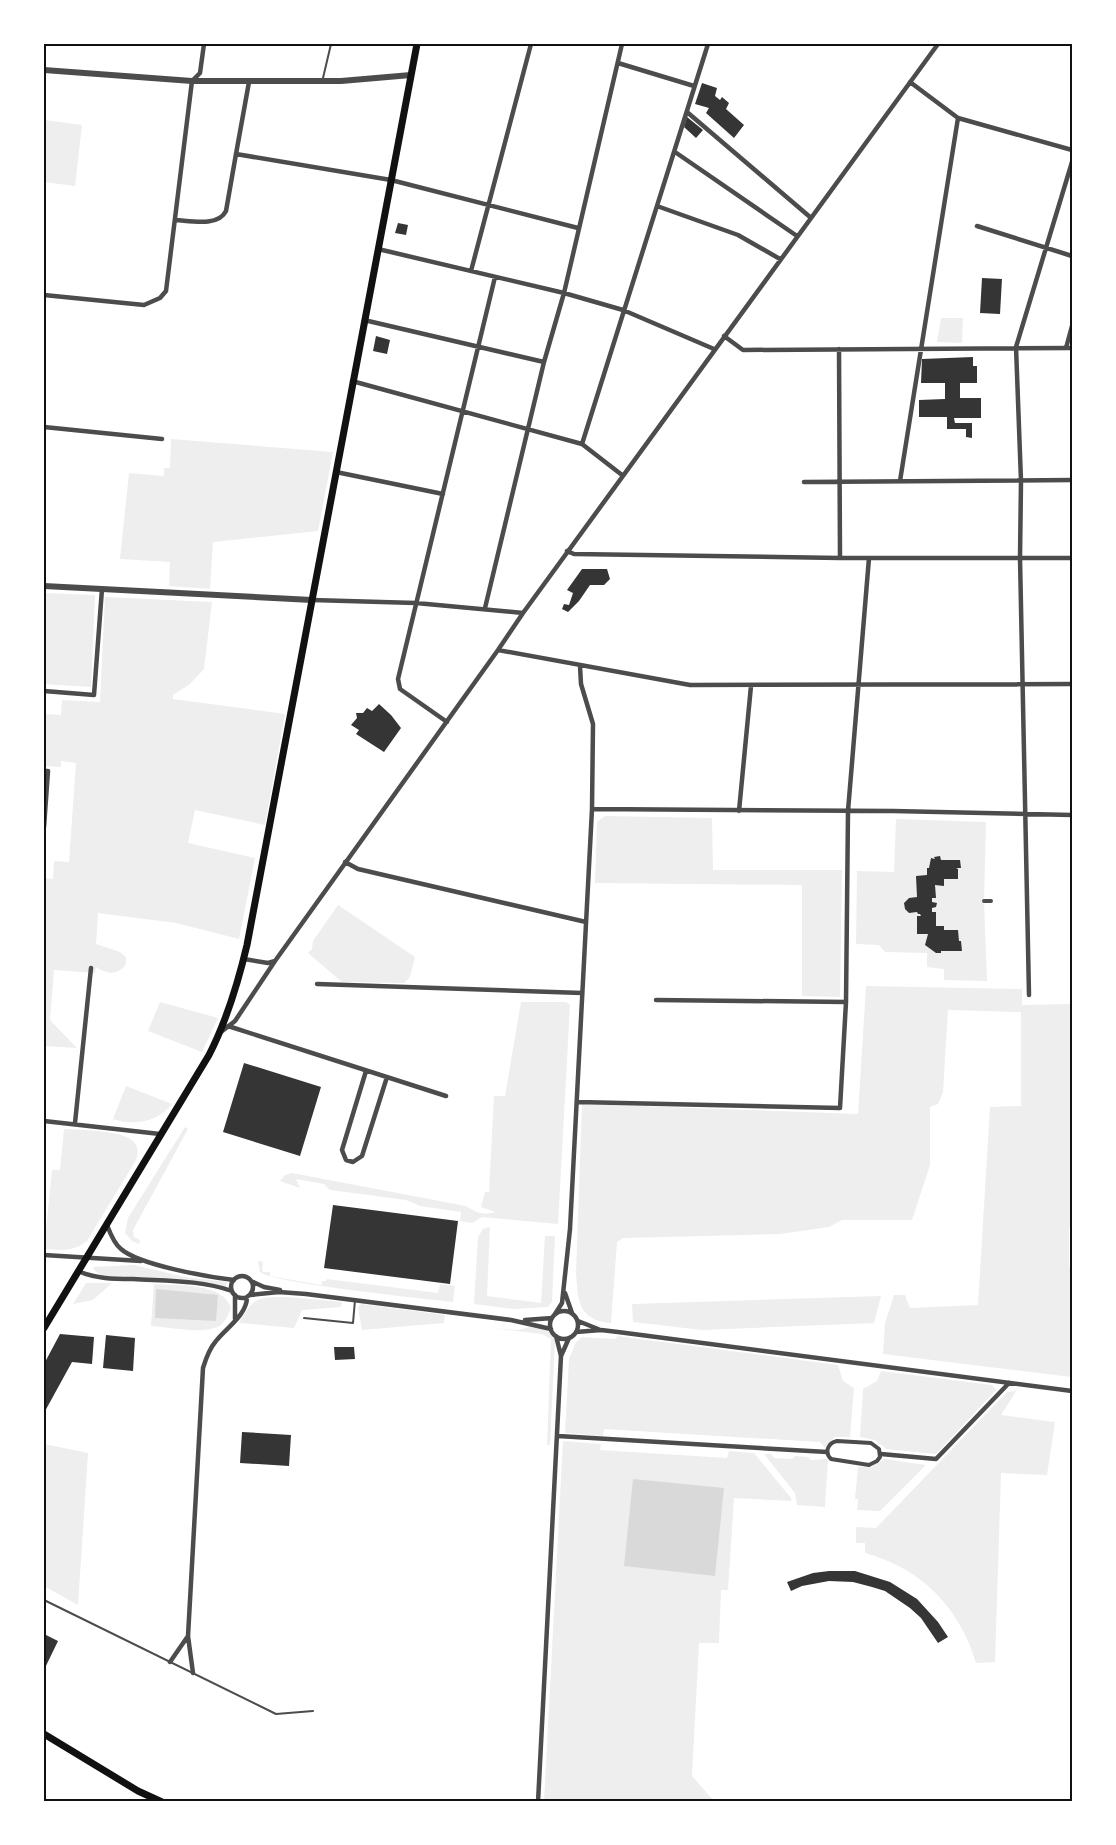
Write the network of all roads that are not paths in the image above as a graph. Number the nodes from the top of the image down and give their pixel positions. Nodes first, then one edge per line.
1 (204, 44) edge
2 (331, 44) edge
3 (417, 44) edge
4 (531, 44) edge
5 (621, 44) edge
6 (708, 44) edge
7 (938, 44) edge
8 (618, 63) junction
9 (44, 70) edge
10 (411, 75) junction
11 (192, 81) junction
12 (322, 81) junction
13 (249, 82) junction
14 (910, 82) junction
15 (694, 86) junction
16 (687, 112) junction
17 (958, 118) junction
18 (1072, 150) edge
19 (675, 152) junction
20 (236, 154) junction
21 (1072, 162) edge
22 (391, 180) junction
23 (489, 205) junction
24 (657, 206) junction
25 (810, 217) junction
26 (176, 219) junction
27 (977, 226) dead end
28 (578, 228) junction
29 (797, 236) junction
30 (1047, 248) junction
31 (378, 249) junction
32 (1072, 256) edge
33 (780, 259) junction
34 (471, 271) junction
35 (495, 277) junction
36 (564, 293) junction
37 (44, 295) edge
38 (623, 310) junction
39 (364, 320) junction
40 (1072, 326) edge
41 (724, 336) junction
42 (479, 346) junction
43 (1016, 347) junction
44 (920, 348) junction
45 (1066, 348) junction
46 (1072, 348) edge
47 (839, 349) junction
48 (714, 350) junction
49 (544, 362) junction
50 (352, 381) junction
51 (461, 412) junction
52 (44, 427) edge
53 (528, 430) junction
54 (162, 439) dead end
55 (582, 444) junction
56 (336, 472) junction
57 (622, 475) junction
58 (1072, 480) edge
59 (900, 481) junction
60 (1021, 481) junction
61 (804, 482) dead end
62 (839, 482) junction
63 (443, 494) junction
64 (567, 552) junction
65 (840, 558) junction
66 (869, 558) junction
67 (1020, 558) junction
68 (1072, 558) edge
69 (44, 586) edge
70 (102, 589) junction
71 (312, 600) junction
72 (416, 603) junction
73 (485, 608) junction
74 (523, 613) junction
75 (498, 650) junction
76 (580, 666) junction
77 (857, 683) junction
78 (1023, 684) junction
79 (1072, 684) edge
80 (751, 686) junction
81 (44, 691) edge
82 (447, 722) junction
83 (44, 771) edge
84 (592, 809) junction
85 (739, 811) junction
86 (848, 811) junction
87 (1027, 814) junction
88 (1072, 815) edge
89 (44, 826) edge
90 (345, 862) junction
91 (984, 901) dead end
92 (991, 901) dead end
93 (586, 922) junction
94 (243, 959) junction
95 (275, 961) junction
96 (91, 968) dead end
97 (317, 984) dead end
98 (582, 993) junction
99 (1029, 994) dead end
100 (656, 1000) dead end
101 (846, 1002) junction
102 (228, 1026) junction
103 (220, 1033) junction
104 (366, 1071) junction
105 (387, 1077) junction
106 (446, 1096) dead end
107 (578, 1102) junction
108 (44, 1121) edge
109 (75, 1123) junction
110 (160, 1134) junction
111 (107, 1225) junction
112 (44, 1256) edge
113 (86, 1259) junction
114 (143, 1261) junction
115 (78, 1271) junction
116 (234, 1280) junction
117 (251, 1281) junction
118 (564, 1287) junction
119 (233, 1293) junction
120 (306, 1294) junction
121 (248, 1296) junction
122 (355, 1300) junction
123 (572, 1314) junction
124 (554, 1316) junction
125 (304, 1318) dead end
126 (235, 1320) junction
127 (511, 1320) junction
128 (578, 1321) junction
129 (44, 1328) edge
130 (551, 1329) junction
131 (601, 1330) junction
132 (576, 1332) junction
133 (556, 1336) junction
134 (569, 1338) junction
135 (561, 1356) junction
136 (1009, 1383) junction
137 (1072, 1391) edge
138 (558, 1436) junction
139 (827, 1452) junction
140 (881, 1454) junction
141 (44, 1600) edge
142 (188, 1636) junction
143 (170, 1662) junction
144 (193, 1673) junction
145 (314, 1711) dead end
146 (44, 1734) edge
147 (162, 1802) edge
148 (538, 1802) edge

1 - 11 street
2 - 12 lane
3 - 10 main road
4 - 23 street
5 - 8 street
6 - 15 street
7 - 14 street
8 - 15 street
8 - 28 street
9 - 11 street
10 - 12 street
10 - 22 main road
11 - 13 street
11 - 26 street
12 - 13 street
13 - 20 street
14 - 17 street
14 - 25 street
15 - 16 street
16 - 19 street
16 - 25 street
17 - 18 street
17 - 44 street
19 - 24 street
19 - 29 street
20 - 22 street
20 - 26 street
21 - 30 street
22 - 23 street
22 - 31 main road
23 - 28 street
23 - 34 street
24 - 33 street
24 - 38 street
25 - 29 street
26 - 37 street
27 - 30 street
28 - 36 street
29 - 33 street
30 - 32 street
30 - 43 street
31 - 34 street
31 - 39 main road
33 - 41 street
34 - 35 street
35 - 36 street
35 - 42 street
36 - 38 street
36 - 49 street
38 - 48 street
38 - 55 street
39 - 42 street
39 - 50 main road
40 - 45 street
41 - 47 street
41 - 48 street
42 - 49 street
42 - 51 street
43 - 44 street
43 - 45 street
43 - 60 street
44 - 47 street
44 - 59 street
45 - 46 street
47 - 62 street
48 - 57 street
49 - 53 street
50 - 51 street
50 - 56 main road
51 - 53 street
51 - 63 street
52 - 54 street
53 - 55 street
53 - 73 street
55 - 57 street
56 - 63 street
56 - 71 main road
57 - 64 street
58 - 60 street
59 - 60 street
59 - 62 street
60 - 67 street
61 - 62 street
62 - 65 street
63 - 72 street
64 - 65 street
64 - 74 street
65 - 66 street
66 - 67 street
66 - 77 street
67 - 68 street
67 - 78 street
69 - 70 street
70 - 71 street
70 - 81 street
71 - 72 street
71 - 94 main road
72 - 73 street
72 - 82 street
73 - 74 street
74 - 75 street
75 - 76 street
75 - 82 street
76 - 80 street
76 - 84 street
77 - 78 street
77 - 80 street
77 - 86 street
78 - 79 street
78 - 87 street
80 - 85 street
82 - 90 street
83 - 89 street
84 - 85 street
84 - 93 street
85 - 86 street
86 - 87 street
86 - 101 street
87 - 88 street
87 - 99 street
90 - 93 street
90 - 95 street
91 - 92 street
93 - 98 street
94 - 95 street
94 - 103 main road
95 - 102 street
96 - 109 street
97 - 98 street
98 - 107 street
100 - 101 street
101 - 107 street
102 - 103 street
102 - 104 street
103 - 110 main road
104 - 105 street
104 - 105 street
105 - 106 street
107 - 118 street
108 - 109 street
109 - 110 street
110 - 111 main road
111 - 113 main road
111 - 114 street
112 - 113 street
113 - 114 street
113 - 115 main road
114 - 116 street
115 - 119 street
115 - 129 main road
116 - 117 street
116 - 119 street
117 - 120 street
117 - 121 street
118 - 123 street
118 - 124 street
119 - 121 street
119 - 126 street
120 - 121 street
120 - 122 street
121 - 126 street
122 - 125 lane
122 - 127 street
123 - 124 street
123 - 128 street
124 - 127 street
124 - 130 street
126 - 142 street
127 - 130 street
128 - 131 street
128 - 132 street
130 - 133 street
131 - 132 street
131 - 136 street
132 - 134 street
133 - 134 street
133 - 135 street
134 - 135 street
135 - 138 street
136 - 137 street
136 - 140 street
138 - 139 street
138 - 148 street
139 - 140 street
139 - 140 street
141 - 143 lane
142 - 143 street
142 - 144 street
143 - 144 lane
144 - 145 lane
146 - 147 main road

